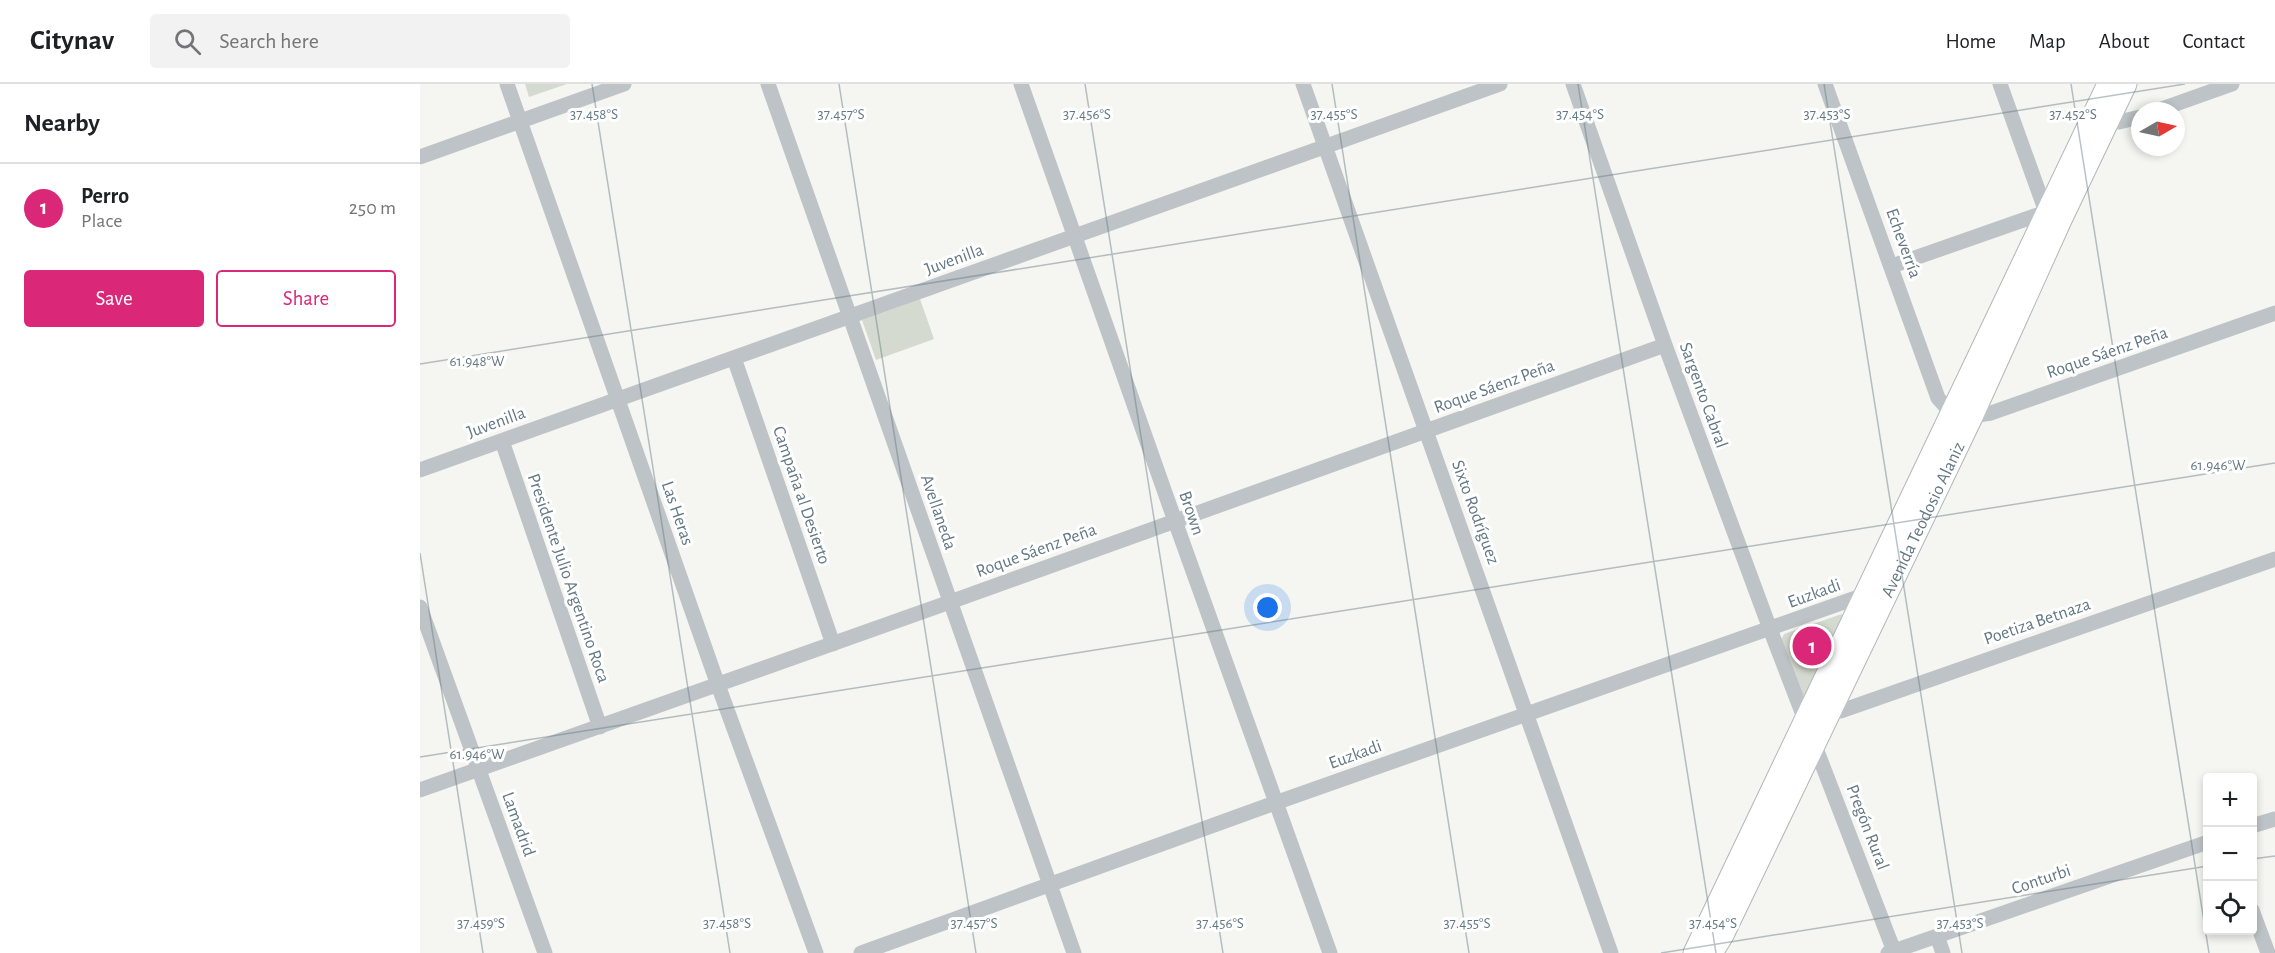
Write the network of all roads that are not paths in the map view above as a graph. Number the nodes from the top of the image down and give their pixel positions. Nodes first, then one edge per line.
1 (507, 84) edge
2 (624, 84) edge
3 (768, 84) edge
4 (1021, 84) edge
5 (1303, 84) edge
6 (1500, 84) edge
7 (1573, 84) edge
8 (1825, 84) edge
9 (2000, 84) edge
10 (2108, 84) edge
11 (2126, 84) edge
12 (2232, 84) edge
13 (2181, 102) edge
14 (2102, 116) junction
15 (2131, 119) edge
16 (520, 121) junction
17 (1324, 146) junction
18 (420, 157) edge
19 (2054, 216) junction
20 (1074, 236) junction
21 (1892, 266) junction
22 (2275, 313) edge
23 (850, 317) junction
24 (1665, 345) junction
25 (734, 358) junction
26 (618, 400) junction
27 (1950, 413) junction
28 (1972, 417) junction
29 (1426, 431) junction
30 (502, 441) junction
31 (420, 470) edge
32 (1174, 521) junction
33 (2275, 559) edge
34 (1864, 595) junction
35 (950, 602) junction
36 (420, 607) edge
37 (1770, 629) junction
38 (833, 644) junction
39 (718, 685) junction
40 (1816, 711) junction
41 (1527, 714) junction
42 (600, 727) junction
43 (1815, 743) junction
44 (478, 769) junction
45 (420, 790) edge
46 (1275, 803) junction
47 (2275, 819) edge
48 (2257, 825) edge
49 (2203, 844) edge
50 (1740, 879) junction
51 (1050, 886) junction
52 (2257, 921) edge
53 (1937, 936) junction
54 (1700, 951) edge
55 (1892, 952) edge
56 (545, 953) edge
57 (816, 953) edge
58 (861, 953) edge
59 (1074, 953) edge
60 (1330, 953) edge
61 (1611, 953) edge
62 (1943, 953) edge
63 (2268, 953) edge

1 - 16 street, Las Heras
2 - 16 street
3 - 23 street, Avellaneda
4 - 20 street, Brown
5 - 17 street, Sixto Rodríguez
6 - 17 street, Juvenilla
7 - 24 street, Sargento Cabral
8 - 21 street, Echeverría
9 - 19 street
10 - 14 main road, Avenida Teodosio Alaniz
11 - 14 main road, Avenida Teodosio Alaniz
12 - 13 street
14 - 15 street
14 - 19 main road, Avenida Teodosio Alaniz
16 - 18 street
16 - 26 street, Las Heras
17 - 20 street, Juvenilla
17 - 29 street, Sixto Rodríguez
19 - 21 street
19 - 27 main road, Avenida Teodosio Alaniz
19 - 28 main road, Avenida Teodosio Alaniz
20 - 23 street, Juvenilla
20 - 32 street, Brown
21 - 27 street, Echeverría
22 - 28 street, Roque Sáenz Peña
23 - 25 street, Juvenilla
23 - 35 street, Avellaneda
24 - 29 street, Roque Sáenz Peña
24 - 37 street, Sargento Cabral
25 - 26 street, Juvenilla
25 - 38 street, Campaña al Desierto
26 - 30 street, Juvenilla
26 - 39 street, Las Heras
27 - 28 street, Roque Sáenz Peña
27 - 34 main road, Avenida Teodosio Alaniz
28 - 40 main road, Avenida Teodosio Alaniz
29 - 32 street, Roque Sáenz Peña
29 - 41 street, Sixto Rodríguez
30 - 31 street, Juvenilla
30 - 42 street, Presidente Julio Argentino Roca
32 - 35 street, Roque Sáenz Peña
32 - 46 street, Brown
33 - 40 street, Poetiza Betnaza
34 - 37 street, Euzkadi
34 - 40 main road, Avenida Teodosio Alaniz
35 - 38 street, Roque Sáenz Peña
35 - 51 street, Avellaneda
36 - 44 street, Lamadrid
37 - 40 street, Sargento Cabral
37 - 41 street, Euzkadi
38 - 39 street, Roque Sáenz Peña
39 - 42 street, Roque Sáenz Peña
39 - 57 street, Las Heras
40 - 43 main road, Avenida Teodosio Alaniz
40 - 50 main road, Avenida Teodosio Alaniz
41 - 46 street, Euzkadi
41 - 61 street, Sixto Rodríguez
42 - 44 street, Roque Sáenz Peña
43 - 50 main road, Avenida Teodosio Alaniz
43 - 55 street, Pregón Rural
44 - 45 street, Roque Sáenz Peña
44 - 56 street, Lamadrid
46 - 51 street, Euzkadi
46 - 60 street, Brown
47 - 48 street
49 - 53 street, Conturbi
50 - 54 main road, Avenida Teodosio Alaniz
51 - 58 street, Euzkadi
51 - 59 street, Avellaneda
52 - 63 street
53 - 55 street, Conturbi
53 - 62 street

